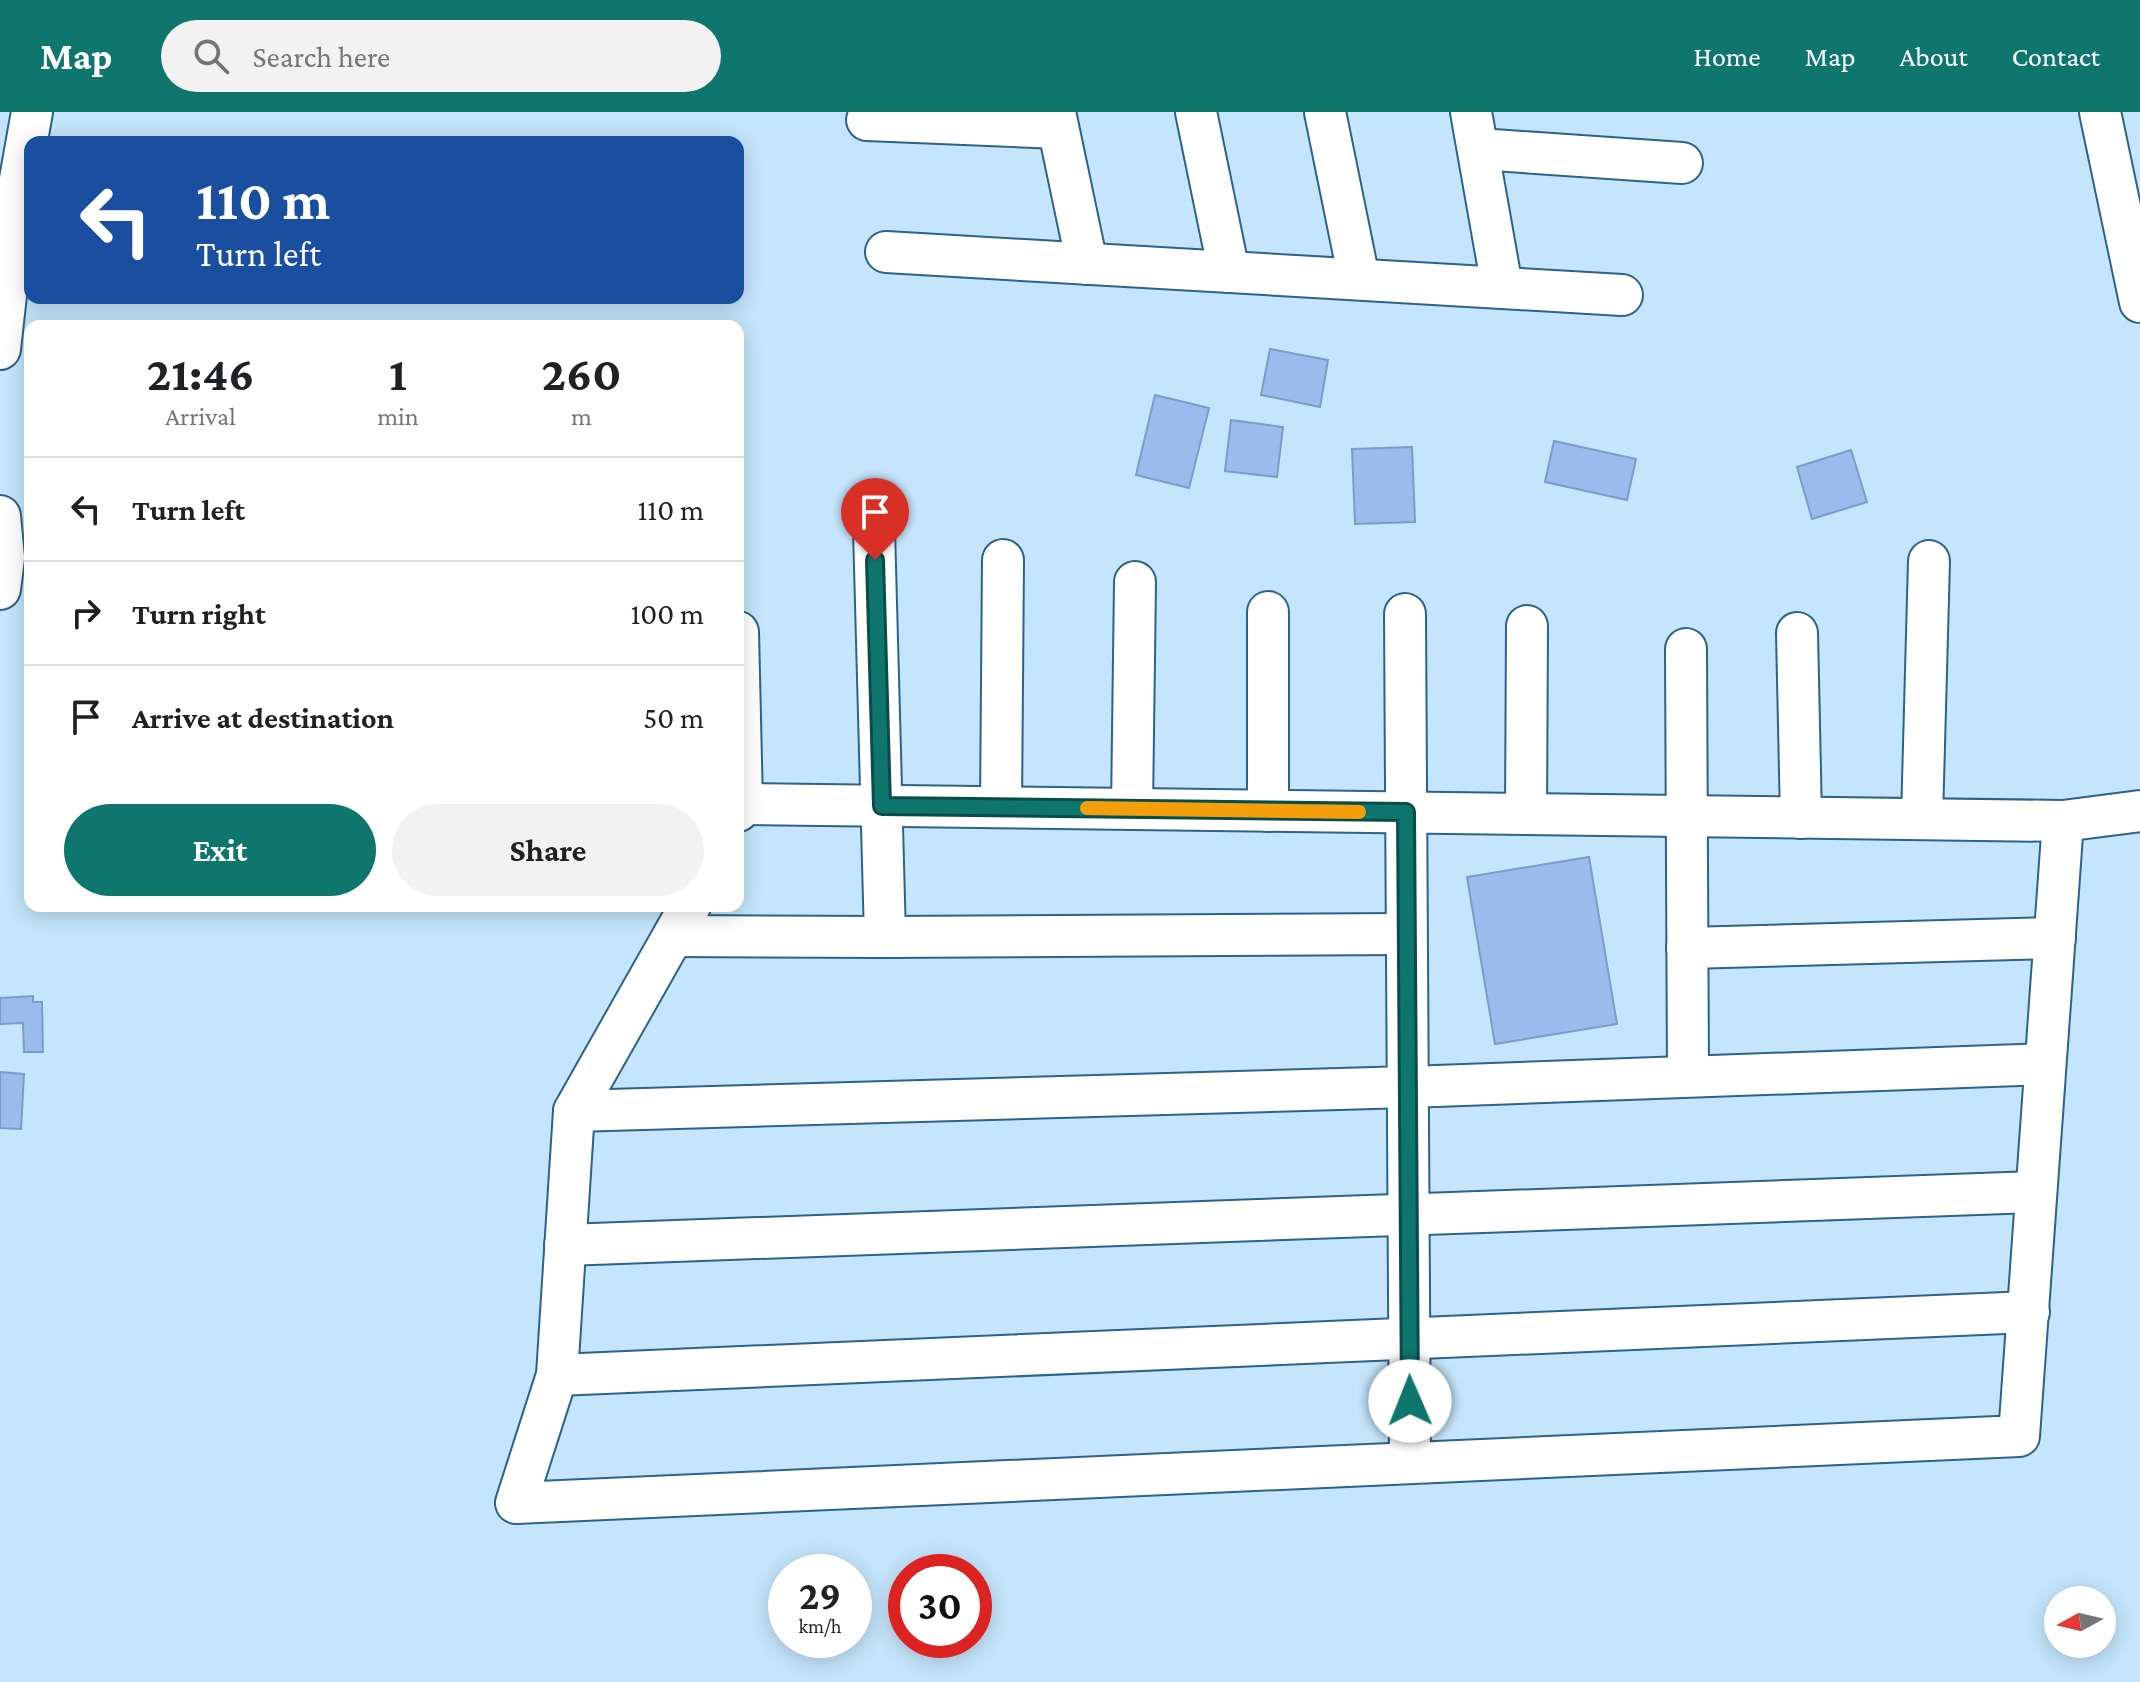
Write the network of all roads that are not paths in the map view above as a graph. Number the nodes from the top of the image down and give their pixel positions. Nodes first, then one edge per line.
1 (32, 112) edge
2 (1196, 112) edge
3 (1325, 112) edge
4 (2100, 112) edge
5 (867, 120) dead end
6 (1057, 120) edge
7 (1475, 130) edge
8 (28, 136) edge
9 (24, 157) edge
10 (1682, 163) dead end
11 (886, 252) dead end
12 (1087, 264) junction
13 (1229, 272) junction
14 (1359, 279) junction
15 (1502, 287) junction
16 (1622, 295) dead end
17 (2140, 302) edge
18 (0, 349) edge
19 (0, 516) edge
20 (874, 529) dead end
21 (1003, 560) dead end
22 (1929, 561) dead end
23 (1135, 582) dead end
24 (0, 589) edge
25 (1268, 612) dead end
26 (1405, 614) dead end
27 (1527, 626) dead end
28 (1797, 633) dead end
29 (1686, 649) dead end
30 (882, 806) junction
31 (744, 807) edge
32 (1001, 807) junction
33 (1132, 809) junction
34 (1268, 811) junction
35 (2140, 811) edge
36 (1406, 812) junction
37 (1526, 814) junction
38 (1687, 816) junction
39 (1801, 818) junction
40 (1922, 819) junction
41 (2063, 821) junction
42 (682, 921) edge
43 (1406, 934) junction
44 (885, 937) junction
45 (2055, 938) junction
46 (1687, 948) junction
47 (2045, 1064) junction
48 (1688, 1076) junction
49 (1408, 1087) junction
50 (574, 1111) junction
51 (2036, 1192) junction
52 (1409, 1216) junction
53 (565, 1245) junction
54 (2029, 1312) junction
55 (1409, 1339) junction
56 (557, 1375) junction
57 (1410, 1463) junction

1 - 8 street
2 - 13 street
3 - 14 street
4 - 17 street
5 - 6 street
6 - 12 street
7 - 10 street
7 - 15 street
9 - 18 street
11 - 12 street
12 - 13 street
13 - 14 street
14 - 15 street
15 - 16 street
19 - 24 street
20 - 30 street
21 - 32 street
22 - 40 street
23 - 33 street
25 - 34 street
26 - 36 street
27 - 37 street
28 - 39 street
29 - 38 street
30 - 31 street
30 - 32 street
30 - 44 street
32 - 33 street
33 - 34 street
34 - 36 street
35 - 41 street
36 - 37 street
36 - 43 street
37 - 38 street
38 - 39 street
38 - 46 street
39 - 40 street
40 - 41 street
41 - 45 street
42 - 44 street
42 - 50 street
43 - 44 street
43 - 49 street
45 - 46 street
45 - 47 street
46 - 48 street
47 - 48 street
47 - 51 street
48 - 49 street
49 - 50 street
49 - 52 street
50 - 53 street
51 - 52 street
51 - 54 street
52 - 53 street
52 - 55 street
53 - 56 street
54 - 55 street
54 - 57 street
55 - 56 street
55 - 57 street
56 - 57 street

